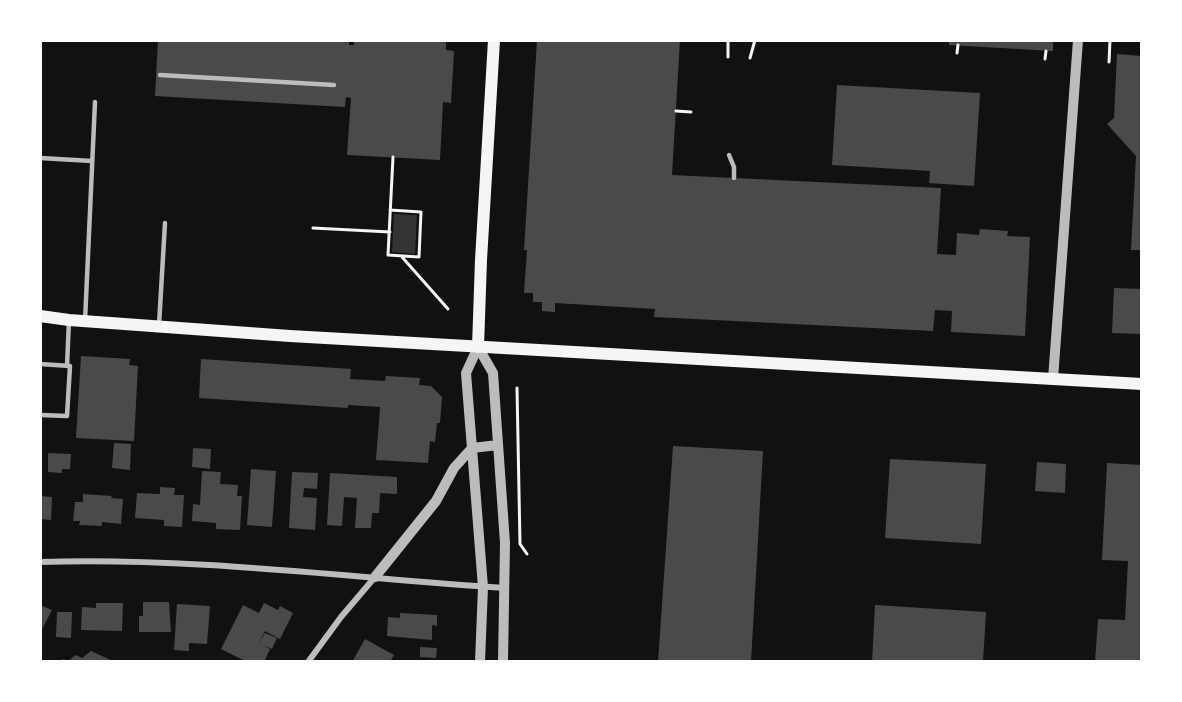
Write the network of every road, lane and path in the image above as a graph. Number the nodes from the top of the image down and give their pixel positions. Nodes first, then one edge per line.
1 (494, 40) edge
2 (728, 40) edge
3 (755, 40) edge
4 (1078, 40) edge
5 (1110, 40) edge
6 (958, 45) dead end
7 (1046, 51) dead end
8 (957, 53) dead end
9 (728, 57) dead end
10 (750, 58) dead end
11 (1045, 59) dead end
12 (1109, 62) dead end
13 (160, 75) dead end
14 (334, 85) dead end
15 (95, 102) dead end
16 (676, 111) dead end
17 (691, 112) dead end
18 (729, 155) dead end
19 (40, 158) edge
20 (393, 158) dead end
21 (92, 162) junction
22 (734, 178) dead end
23 (390, 210) junction
24 (165, 222) dead end
25 (313, 228) dead end
26 (390, 232) junction
27 (401, 256) junction
28 (448, 309) dead end
29 (40, 316) edge
30 (69, 320) junction
31 (84, 321) junction
32 (159, 327) junction
33 (478, 347) junction
34 (40, 364) edge
35 (67, 366) junction
36 (1053, 379) junction
37 (1142, 384) edge
38 (517, 388) dead end
39 (40, 415) edge
40 (498, 445) junction
41 (472, 448) junction
42 (527, 554) dead end
43 (40, 562) edge
44 (375, 576) junction
45 (483, 587) junction
46 (506, 588) junction
47 (308, 662) edge
48 (480, 662) edge
49 (503, 662) edge

1 - 33 main road
2 - 9 path
3 - 10 path
4 - 36 street
5 - 12 path
6 - 8 path
7 - 11 path
13 - 14 lane
15 - 21 lane
16 - 17 path
18 - 22 lane
19 - 21 lane
20 - 23 path
21 - 31 lane
23 - 26 path
23 - 27 path
24 - 32 lane
25 - 26 path
26 - 27 path
27 - 28 path
29 - 30 main road
30 - 31 main road
30 - 35 lane
31 - 32 main road
32 - 33 main road
33 - 36 main road
33 - 40 street
33 - 41 street
34 - 35 lane
35 - 39 lane
36 - 37 main road
38 - 42 path
40 - 41 street
40 - 46 street
41 - 44 street
41 - 45 street
43 - 44 street
44 - 45 street
44 - 47 street
45 - 46 street
45 - 48 street
46 - 49 street

